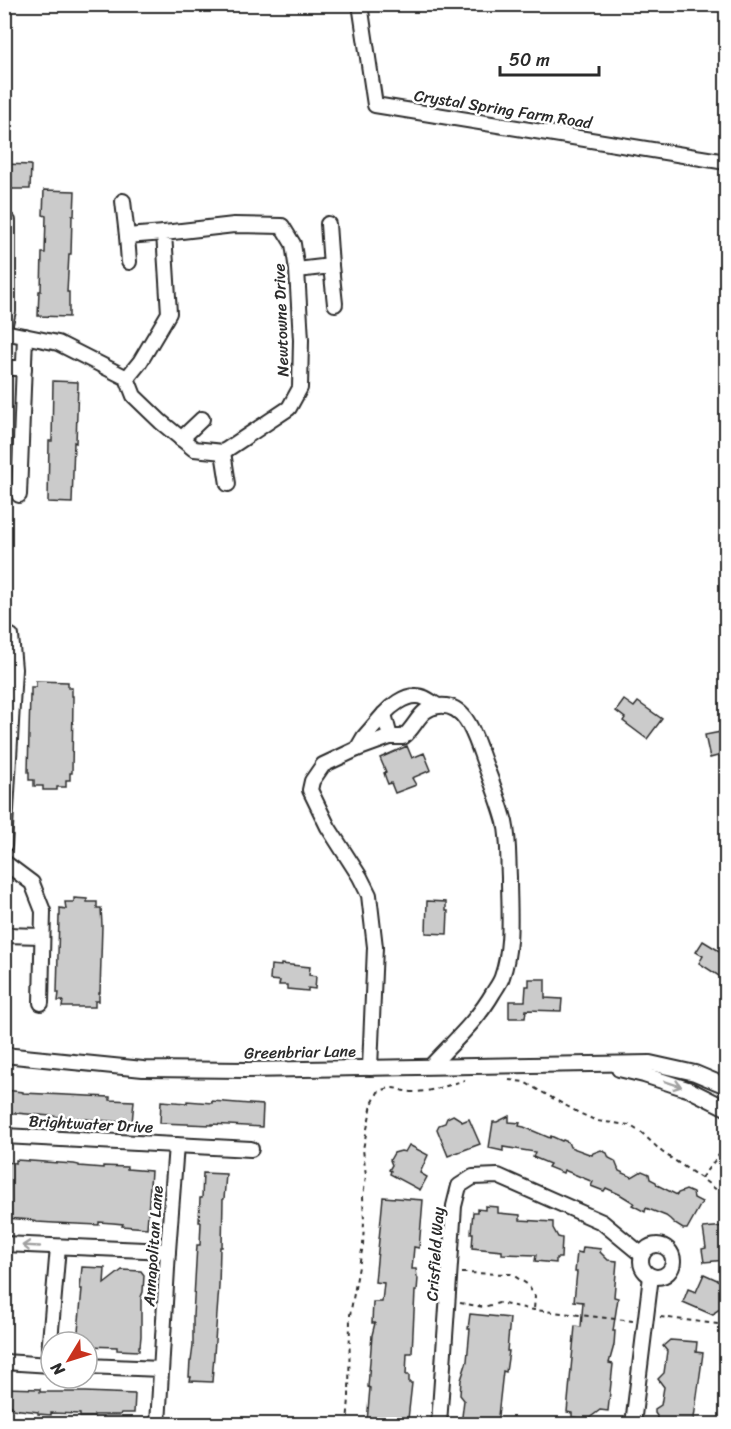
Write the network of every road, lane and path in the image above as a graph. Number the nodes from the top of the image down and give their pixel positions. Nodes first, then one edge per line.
1 (360, 4) edge
2 (726, 162) edge
3 (123, 201) dead end
4 (8, 221) dead end
5 (328, 224) dead end
6 (164, 233) junction
7 (127, 236) junction
8 (129, 262) dead end
9 (331, 266) junction
10 (297, 270) junction
11 (6, 294) edge
12 (335, 304) dead end
13 (4, 330) edge
14 (25, 336) junction
15 (4, 368) edge
16 (24, 368) junction
17 (127, 378) junction
18 (202, 419) dead end
19 (182, 439) junction
20 (223, 452) junction
21 (228, 484) dead end
22 (19, 495) dead end
23 (4, 633) edge
24 (9, 669) edge
25 (438, 706) junction
26 (384, 714) junction
27 (390, 737) junction
28 (357, 749) junction
29 (4, 846) edge
30 (4, 862) edge
31 (4, 935) edge
32 (42, 936) junction
33 (41, 1003) dead end
34 (4, 1055) edge
35 (596, 1064) junction
36 (431, 1066) junction
37 (370, 1068) junction
38 (726, 1086) edge
39 (726, 1108) edge
40 (4, 1136) edge
41 (176, 1145) junction
42 (726, 1146) edge
43 (251, 1149) dead end
44 (701, 1178) dead end
45 (4, 1244) edge
46 (58, 1247) junction
47 (168, 1251) junction
48 (642, 1255) junction
49 (450, 1272) junction
50 (651, 1276) junction
51 (448, 1302) junction
52 (534, 1310) junction
53 (645, 1319) junction
54 (726, 1325) edge
55 (52, 1330) edge
56 (4, 1362) edge
57 (39, 1364) edge
58 (99, 1366) edge
59 (161, 1369) junction
60 (158, 1425) edge
61 (439, 1425) edge
62 (633, 1425) edge

1 - 2 street, Crystal Spring Farm Road
3 - 7 street
4 - 11 street
5 - 9 street
6 - 7 street
6 - 10 street, Newtowne Drive
6 - 17 street
7 - 8 street
9 - 10 street
9 - 12 street
10 - 20 street, Newtowne Drive
11 - 13 street
13 - 14 street
14 - 16 street
14 - 17 street
15 - 16 street
16 - 22 street
17 - 19 street
18 - 19 street
19 - 20 street
20 - 21 street
23 - 24 street
24 - 29 street
25 - 26 street
25 - 27 street
25 - 36 street
26 - 27 street
26 - 28 street
27 - 28 street
28 - 37 street
30 - 32 street
31 - 32 street
32 - 33 street
34 - 37 street, Greenbriar Lane
35 - 36 street, Greenbriar Lane
35 - 38 street
35 -> 39 street
36 - 37 street, Greenbriar Lane
40 - 41 street, Brightwater Drive
41 - 43 street
41 - 47 street, Annapolitan Lane
42 - 44 path
46 -> 45 street
46 - 47 street
46 - 55 street
47 - 59 street, Annapolitan Lane
48 - 49 street, Crisfield Way
48 - 50 street, Crisfield Way
48 - 50 street
49 - 51 street, Crisfield Way
49 - 52 path
50 - 53 street
51 - 52 path
51 - 61 street, Crisfield Way
52 - 53 path
53 - 54 path
53 - 62 street
56 - 57 street
58 - 59 street
59 - 60 street, Annapolitan Lane

